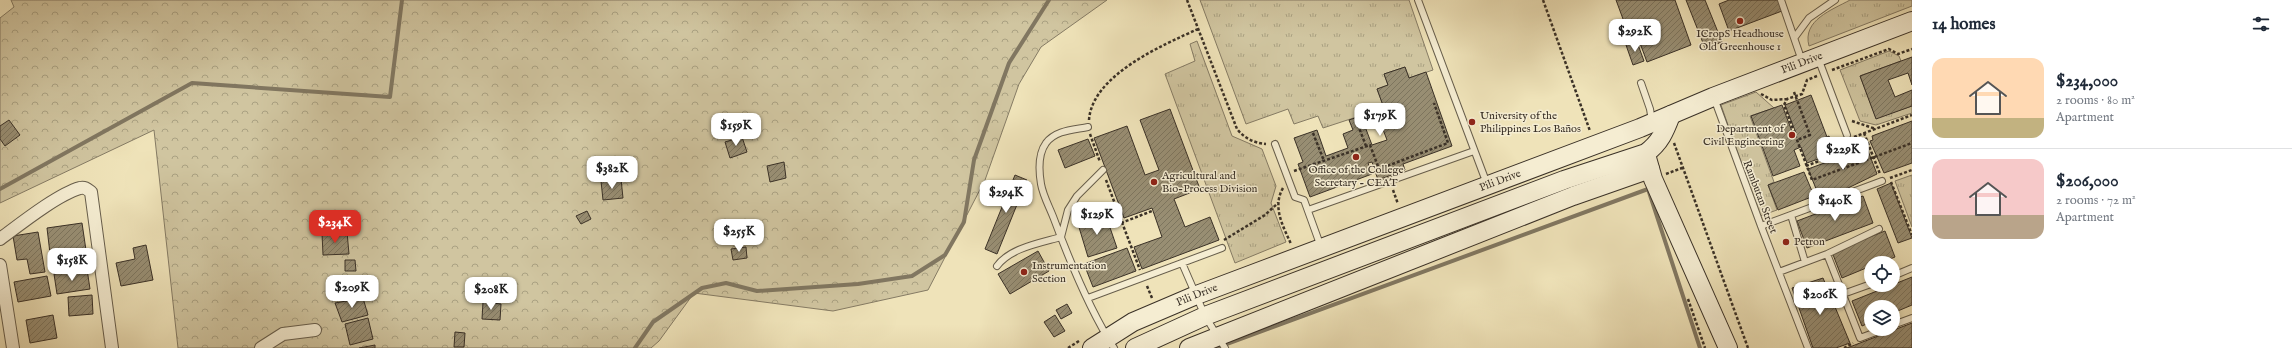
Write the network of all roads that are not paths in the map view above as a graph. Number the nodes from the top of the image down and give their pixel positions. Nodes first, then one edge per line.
1 (1418, 0) edge
2 (1781, 0) edge
3 (1836, 0) edge
4 (1912, 21) edge
5 (1795, 37) junction
6 (1814, 65) junction
7 (1641, 83) dead end
8 (1713, 97) junction
9 (1671, 115) junction
10 (1646, 125) junction
11 (1088, 128) road end
12 (1847, 135) dead end
13 (1275, 144) road end
14 (1474, 151) junction
15 (1648, 161) junction
16 (1103, 170) road end
17 (1885, 182) road end
18 (1487, 184) junction
19 (1308, 210) junction
20 (1791, 215) junction
21 (1760, 226) junction
22 (1879, 229) dead end
23 (1061, 237) junction
24 (0, 239) edge
25 (1321, 247) junction
26 (1222, 248) dead end
27 (1827, 254) junction
28 (1805, 262) junction
29 (1182, 263) junction
30 (0, 265) edge
31 (997, 266) dead end
32 (1912, 268) edge
33 (1779, 272) junction
34 (1900, 273) edge
35 (1864, 286) edge
36 (1843, 294) junction
37 (1194, 296) junction
38 (1088, 298) junction
39 (1205, 316) junction
40 (1912, 318) edge
41 (1900, 322) edge
42 (315, 330) dead end
43 (1865, 336) edge
44 (1221, 342) edge
45 (1111, 343) edge
46 (13, 348) edge
47 (112, 348) edge
48 (261, 348) edge
49 (1092, 348) edge
50 (1135, 348) edge
51 (1189, 348) edge
52 (1728, 348) edge
53 (1808, 348) edge

1 - 14 lane
2 - 5 lane
3 - 5 lane
4 - 6 street, Pili Drive
5 - 6 lane
6 - 8 street, Pili Drive
6 - 12 lane
7 - 10 lane
8 - 9 street, Pili Drive
8 - 21 lane, Rambutan Street
9 - 10 street, Pili Drive
9 - 15 street
10 - 15 street
10 - 18 street, Pili Drive
11 - 23 lane
13 - 19 lane
14 - 18 lane
14 - 19 lane
15 - 39 street
15 - 44 street
15 - 52 street
16 - 23 lane
17 - 20 lane
18 - 25 street, Pili Drive
19 - 25 lane
20 - 21 lane
20 - 28 lane
21 - 33 lane, Rambutan Street
22 - 27 lane
23 - 31 lane
23 - 38 lane
24 - 47 street
25 - 37 street, Pili Drive
26 - 29 lane
27 - 28 lane
27 - 36 lane
28 - 33 lane
29 - 37 lane
29 - 38 lane
30 - 46 street
32 - 34 lane
33 - 53 lane, Rambutan Street
35 - 36 lane
36 - 43 lane
37 - 39 lane
37 - 45 street, Pili Drive
38 - 45 lane
39 - 44 lane
39 - 50 street
40 - 41 lane
42 - 48 street
44 - 51 street
45 - 49 street, Pili Drive

